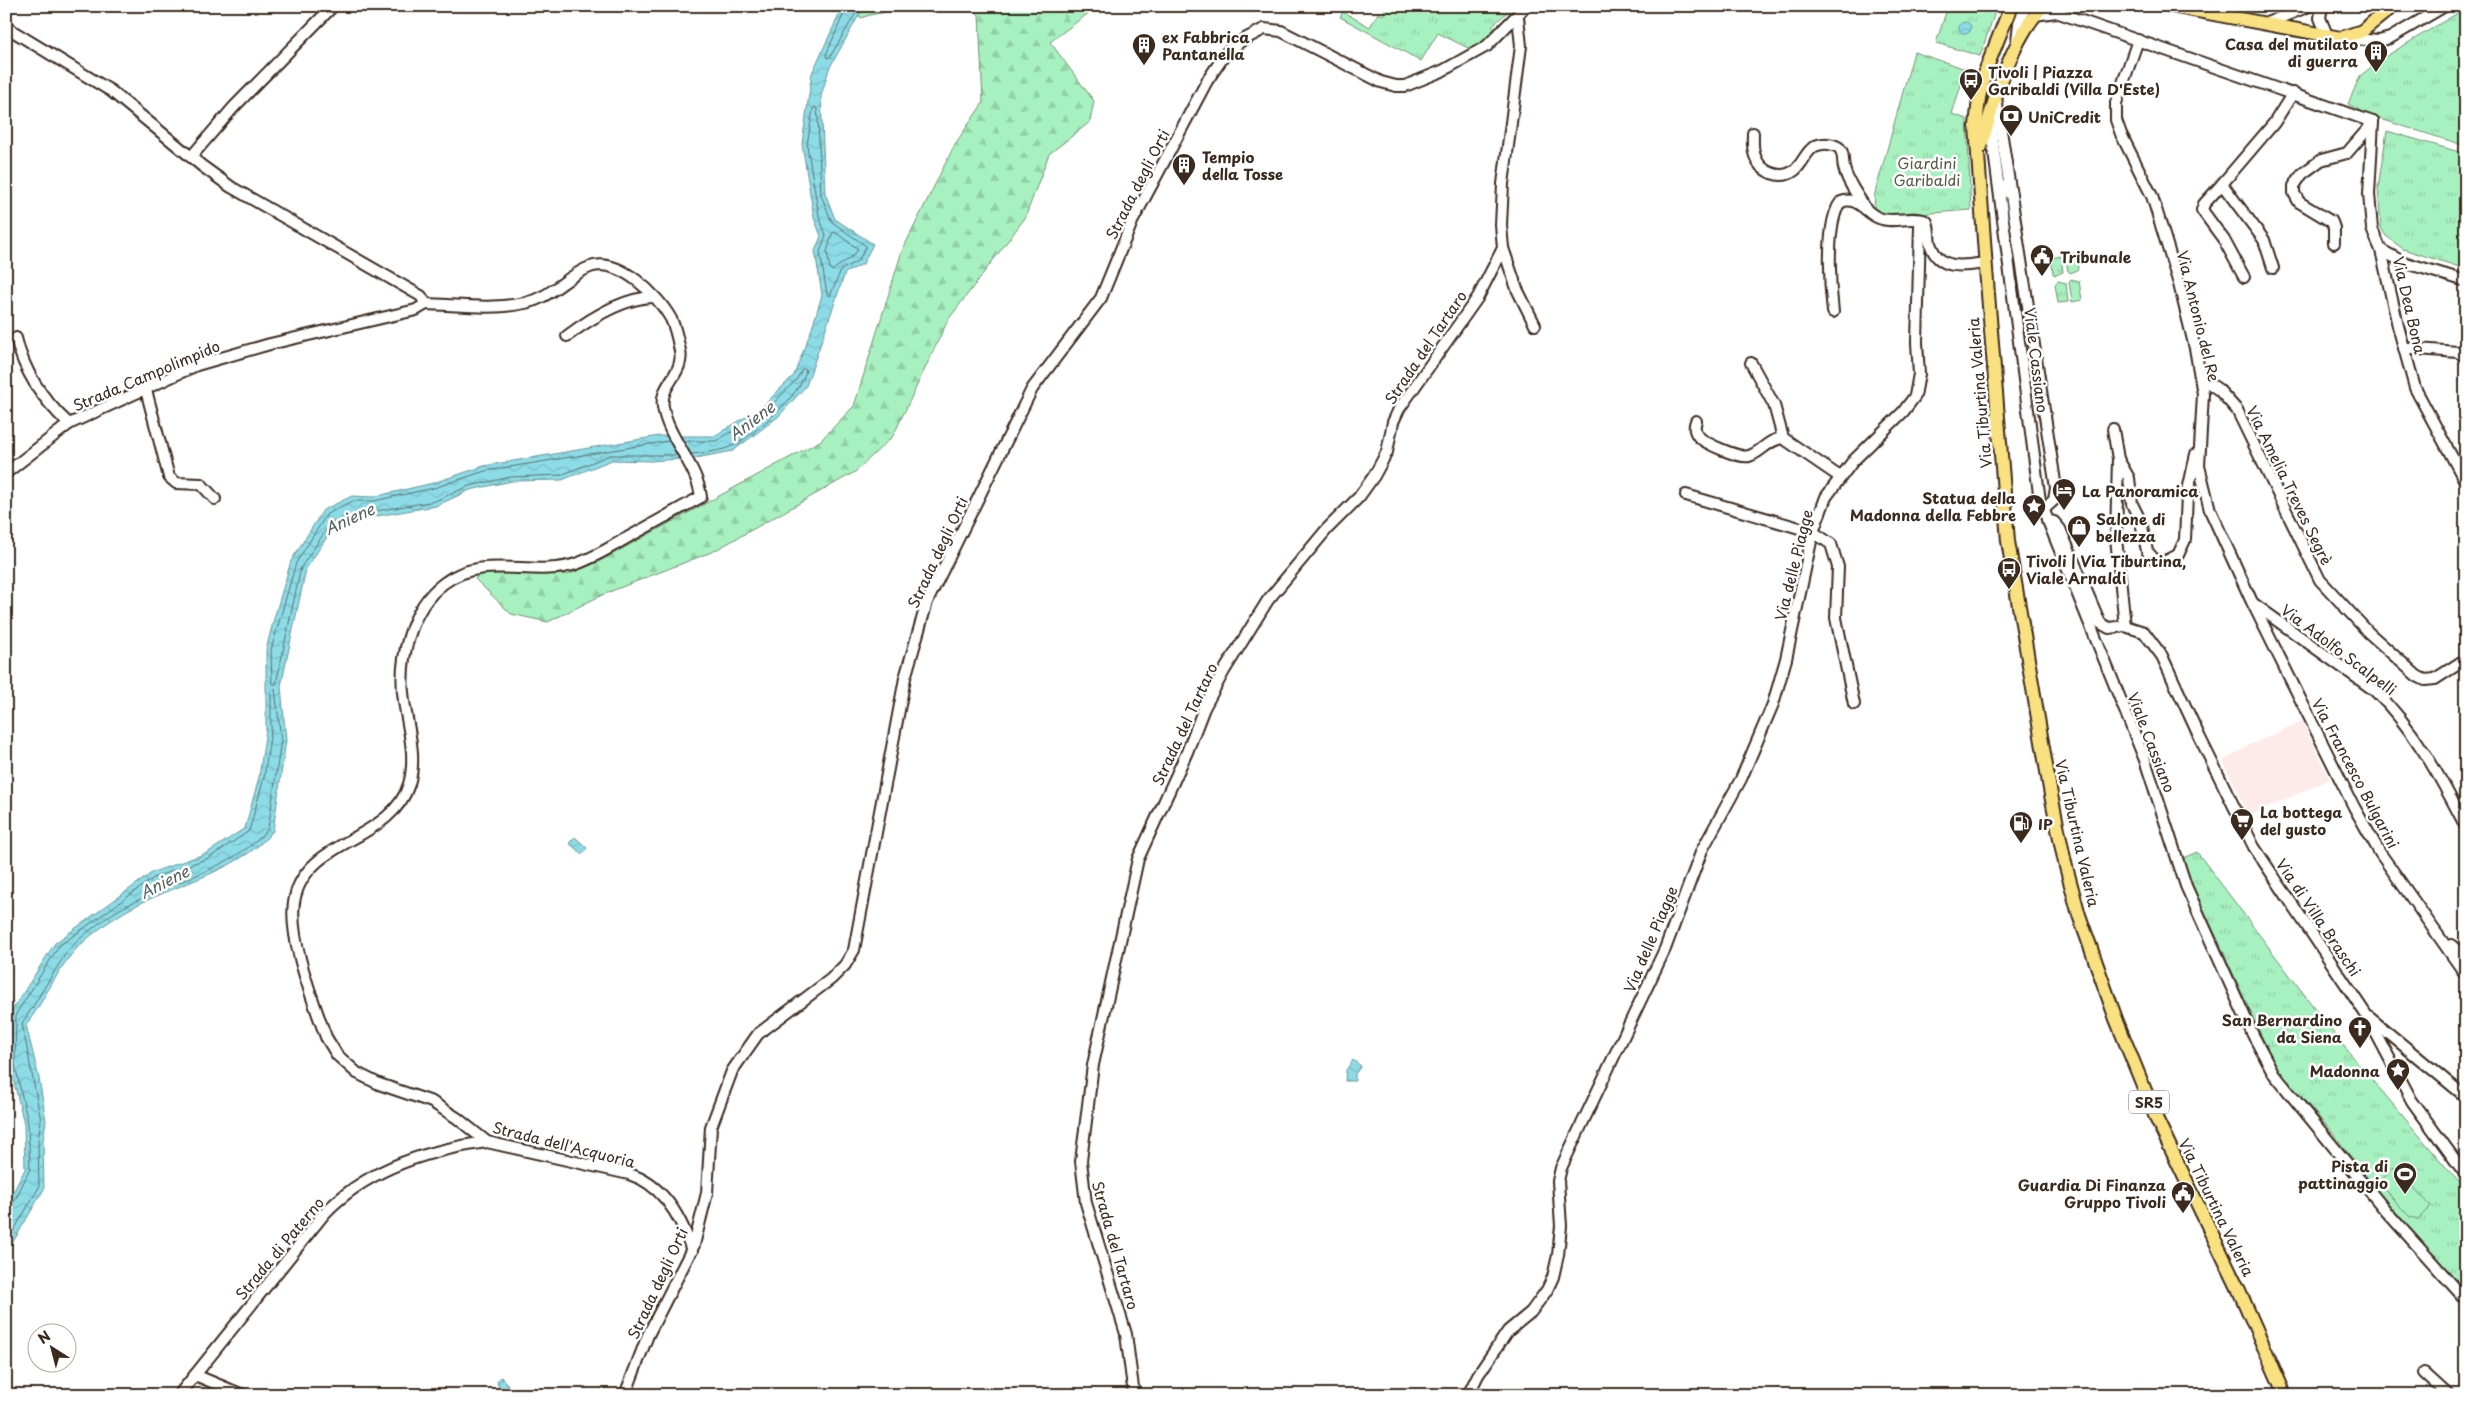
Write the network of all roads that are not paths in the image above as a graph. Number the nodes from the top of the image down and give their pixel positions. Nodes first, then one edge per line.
1 (333, 6) edge
2 (1526, 6) edge
3 (2011, 6) edge
4 (2171, 6) edge
5 (2309, 6) edge
6 (2322, 6) edge
7 (2393, 6) edge
8 (2445, 6) edge
9 (2035, 9) edge
10 (2054, 9) edge
11 (1518, 16) junction
12 (2266, 23) junction
13 (6, 27) edge
14 (2327, 35) junction
15 (2341, 38) junction
16 (2138, 40) junction
17 (2010, 62) junction
18 (1988, 65) junction
19 (1984, 79) junction
20 (2293, 93) junction
21 (1996, 98) junction
22 (1989, 118) junction
23 (2373, 122) junction
24 (1753, 133) dead end
25 (1979, 154) junction
26 (191, 157) junction
27 (2222, 184) junction
28 (2000, 185) junction
29 (2011, 195) junction
30 (1864, 206) junction
31 (1926, 221) junction
32 (2334, 243) dead end
33 (1504, 248) junction
34 (2381, 250) junction
35 (1985, 266) junction
36 (2273, 268) dead end
37 (2244, 277) dead end
38 (2466, 281) edge
39 (653, 297) junction
40 (426, 304) junction
41 (1833, 312) dead end
42 (1535, 325) dead end
43 (567, 336) dead end
44 (16, 338) dead end
45 (2404, 348) junction
46 (2466, 358) edge
47 (1751, 363) dead end
48 (2200, 377) junction
49 (146, 390) junction
50 (1696, 421) dead end
51 (69, 424) junction
52 (2113, 430) dead end
53 (1783, 438) junction
54 (2200, 449) junction
55 (2118, 459) junction
56 (6, 473) edge
57 (1840, 477) junction
58 (2466, 483) edge
59 (1686, 495) dead end
60 (215, 499) dead end
61 (2045, 515) junction
62 (1813, 532) junction
63 (2252, 602) junction
64 (2125, 626) junction
65 (2466, 659) edge
66 (1854, 704) dead end
67 (2466, 827) edge
68 (2442, 938) junction
69 (2466, 958) edge
70 (2466, 975) edge
71 (2367, 1016) junction
72 (2466, 1097) edge
73 (487, 1142) junction
74 (2466, 1176) edge
75 (692, 1252) junction
76 (2466, 1300) edge
77 (2424, 1372) dead end
78 (195, 1375) junction
79 (179, 1395) edge
80 (243, 1395) edge
81 (624, 1395) edge
82 (1134, 1395) edge
83 (1468, 1395) edge
84 (2285, 1395) edge
85 (2448, 1395) edge

1 - 26 street
2 - 11 street, Strada degli Orti
3 - 18 main road, Via Tiburtina Valeria
4 - 12 main road
5 - 12 street
6 - 14 street
7 - 15 main road
8 - 15 street
9 - 10 street
9 - 17 main road
10 - 16 street
11 - 33 street
11 - 75 street, Strada degli Orti
12 - 14 main road
13 - 26 street
14 - 15 main road
16 - 20 street
16 - 48 street, Via Antonio del Re
17 - 18 main road
17 - 21 main road
18 - 19 main road, Via Tiburtina Valeria
19 - 22 main road
19 - 25 main road, Via Tiburtina Valeria
20 - 23 street
20 - 27 street
21 - 22 main road
21 - 29 street
22 - 25 main road
22 - 28 street, Viale Cassiano
23 - 32 street
23 - 34 street, Via Dea Bona
24 - 30 street
25 - 35 main road, Via Tiburtina Valeria
26 - 40 street
27 - 36 street
27 - 37 street
28 - 29 street
28 - 61 street, Viale Cassiano
29 - 61 street
30 - 31 street
30 - 41 street
31 - 35 street
31 - 57 street, Via delle Piagge
33 - 42 street
33 - 82 street, Strada del Tartaro
34 - 38 street
34 - 45 street, Via Dea Bona
35 - 84 main road, Via Tiburtina Valeria / SR5
39 - 40 street
39 - 43 street
39 - 73 street, Strada dell'Acquoria
40 - 49 street, Strada Campolimpido
44 - 51 street
45 - 46 street
45 - 58 street, Via Dea Bona
47 - 53 street
48 - 54 street, Via Antonio del Re
48 - 65 street, Via Amelia Treves Segrè
49 - 51 street, Strada Campolimpido
49 - 60 street
50 - 53 street
51 - 56 street, Strada Campolimpido
52 - 55 street
53 - 57 street
54 - 55 street
54 - 63 street, Via Antonio del Re
55 - 64 street
57 - 62 street, Via delle Piagge
59 - 62 street
61 - 64 street, Via di Villa Braschi
61 - 76 street, Viale Cassiano
62 - 66 street
62 - 83 street, Via delle Piagge
63 - 67 street, Via Adolfo Scalpelli
63 - 68 street, Via Francesco Bulgarini
64 - 71 street, Via di Villa Braschi
68 - 69 street
68 - 70 street, Via Francesco Bulgarini
71 - 72 street
71 - 74 street, Via di Villa Braschi
73 - 75 street, Strada dell'Acquoria
73 - 78 street, Strada di Paterno
75 - 81 street, Strada degli Orti
77 - 85 street
78 - 79 street, Strada di Paterno
78 - 80 street

